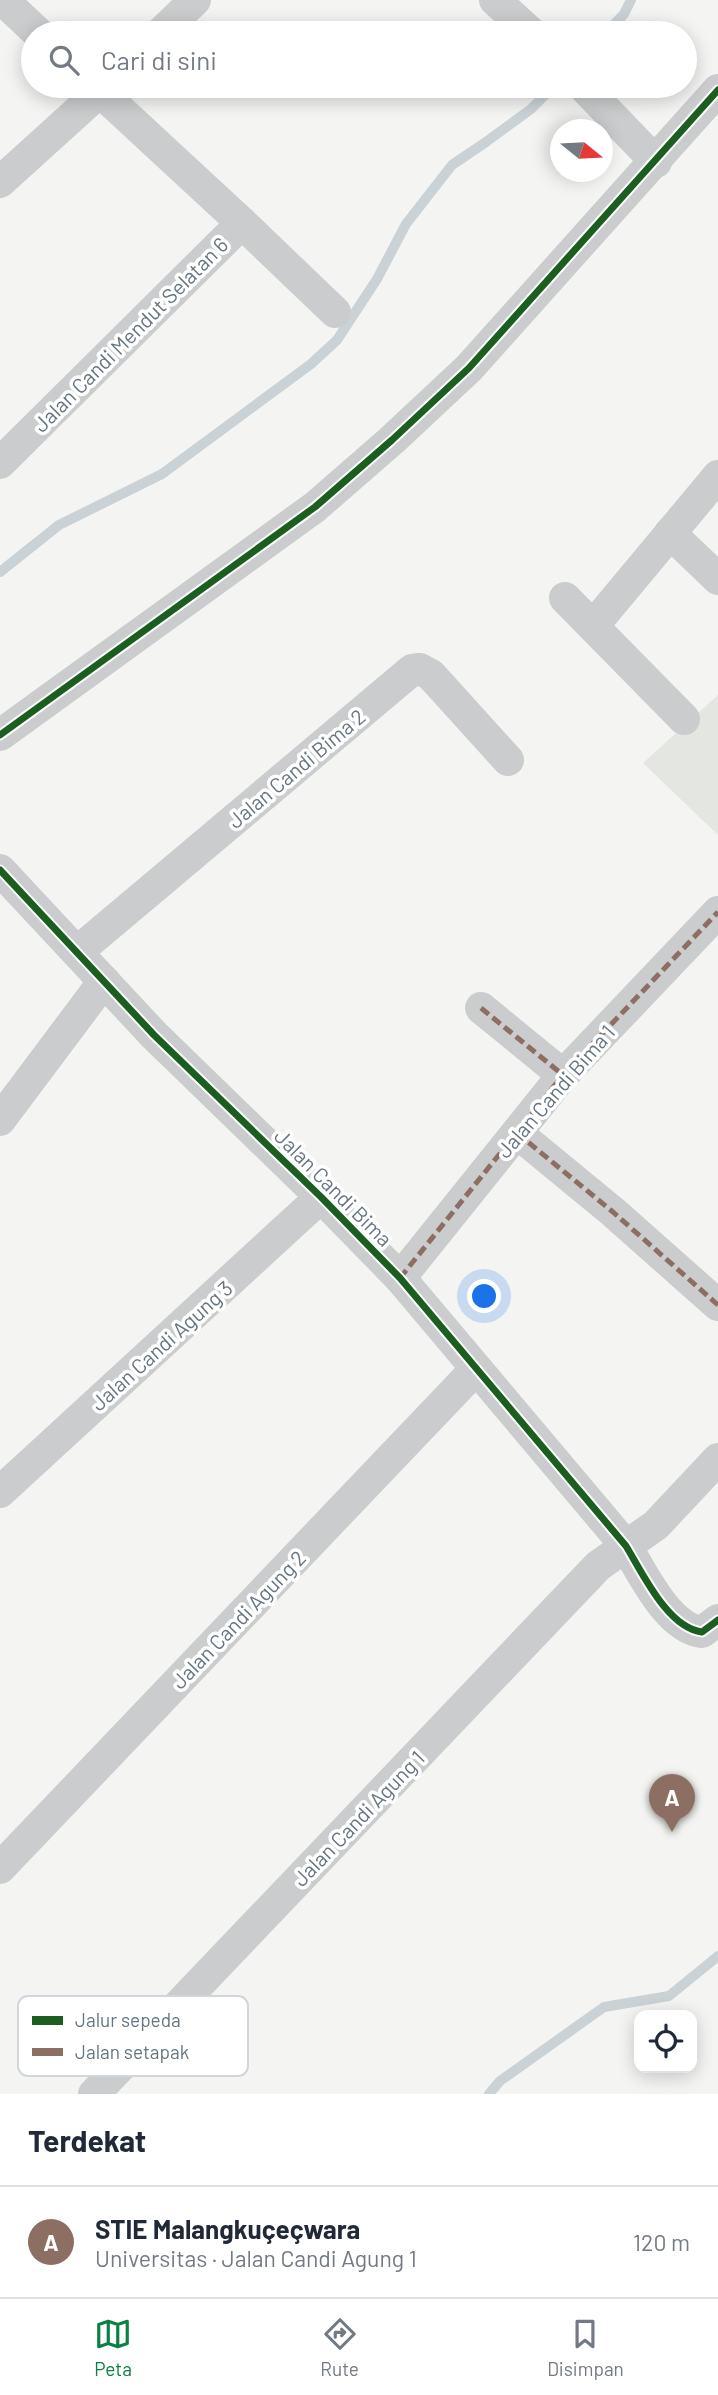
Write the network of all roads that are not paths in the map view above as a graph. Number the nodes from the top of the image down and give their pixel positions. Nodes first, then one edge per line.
1 (3, 0) edge
2 (195, 0) edge
3 (495, 0) edge
4 (25, 21) edge
5 (173, 21) edge
6 (518, 21) edge
7 (718, 90) edge
8 (89, 98) edge
9 (111, 98) edge
10 (595, 98) edge
11 (656, 162) junction
12 (0, 182) edge
13 (242, 223) junction
14 (335, 312) dead end
15 (0, 463) edge
16 (718, 476) edge
17 (670, 533) junction
18 (718, 579) edge
19 (565, 598) dead end
20 (593, 626) junction
21 (684, 719) dead end
22 (0, 736) edge
23 (508, 760) dead end
24 (0, 870) edge
25 (718, 912) edge
26 (77, 952) junction
27 (104, 981) junction
28 (481, 1009) dead end
29 (563, 1075) junction
30 (0, 1120) edge
31 (517, 1133) junction
32 (321, 1197) junction
33 (400, 1278) junction
34 (718, 1305) edge
35 (475, 1370) junction
36 (718, 1459) edge
37 (0, 1492) edge
38 (626, 1546) junction
39 (717, 1624) edge
40 (0, 1868) edge
41 (188, 1996) edge
42 (111, 2076) edge
43 (94, 2094) edge

1 - 4 street
2 - 5 street
3 - 6 street
7 - 11 street
8 - 12 street
9 - 13 street, Jalan Candi Mendut Selatan 6
10 - 11 street
11 - 22 street
13 - 14 street
13 - 15 street, Jalan Candi Mendut Selatan 6
16 - 17 street
17 - 18 street
17 - 20 street
19 - 20 street
20 - 21 street
23 - 26 street, Jalan Candi Bima 2
24 - 26 street, Jalan Candi Bima
25 - 29 street, Jalan Candi Bima 1
26 - 27 street, Jalan Candi Bima
27 - 30 street
27 - 32 street, Jalan Candi Bima
28 - 29 street
29 - 31 street, Jalan Candi Bima 1
31 - 33 street, Jalan Candi Bima 1
31 - 34 street
32 - 33 street, Jalan Candi Bima
32 - 37 street, Jalan Candi Agung 3
33 - 35 street, Jalan Candi Bima
35 - 38 street, Jalan Candi Bima
35 - 40 street, Jalan Candi Agung 2
36 - 38 street, Jalan Candi Agung 1
38 - 39 street, Jalan Candi Bima
38 - 41 street, Jalan Candi Agung 1
42 - 43 street, Jalan Candi Agung 1

